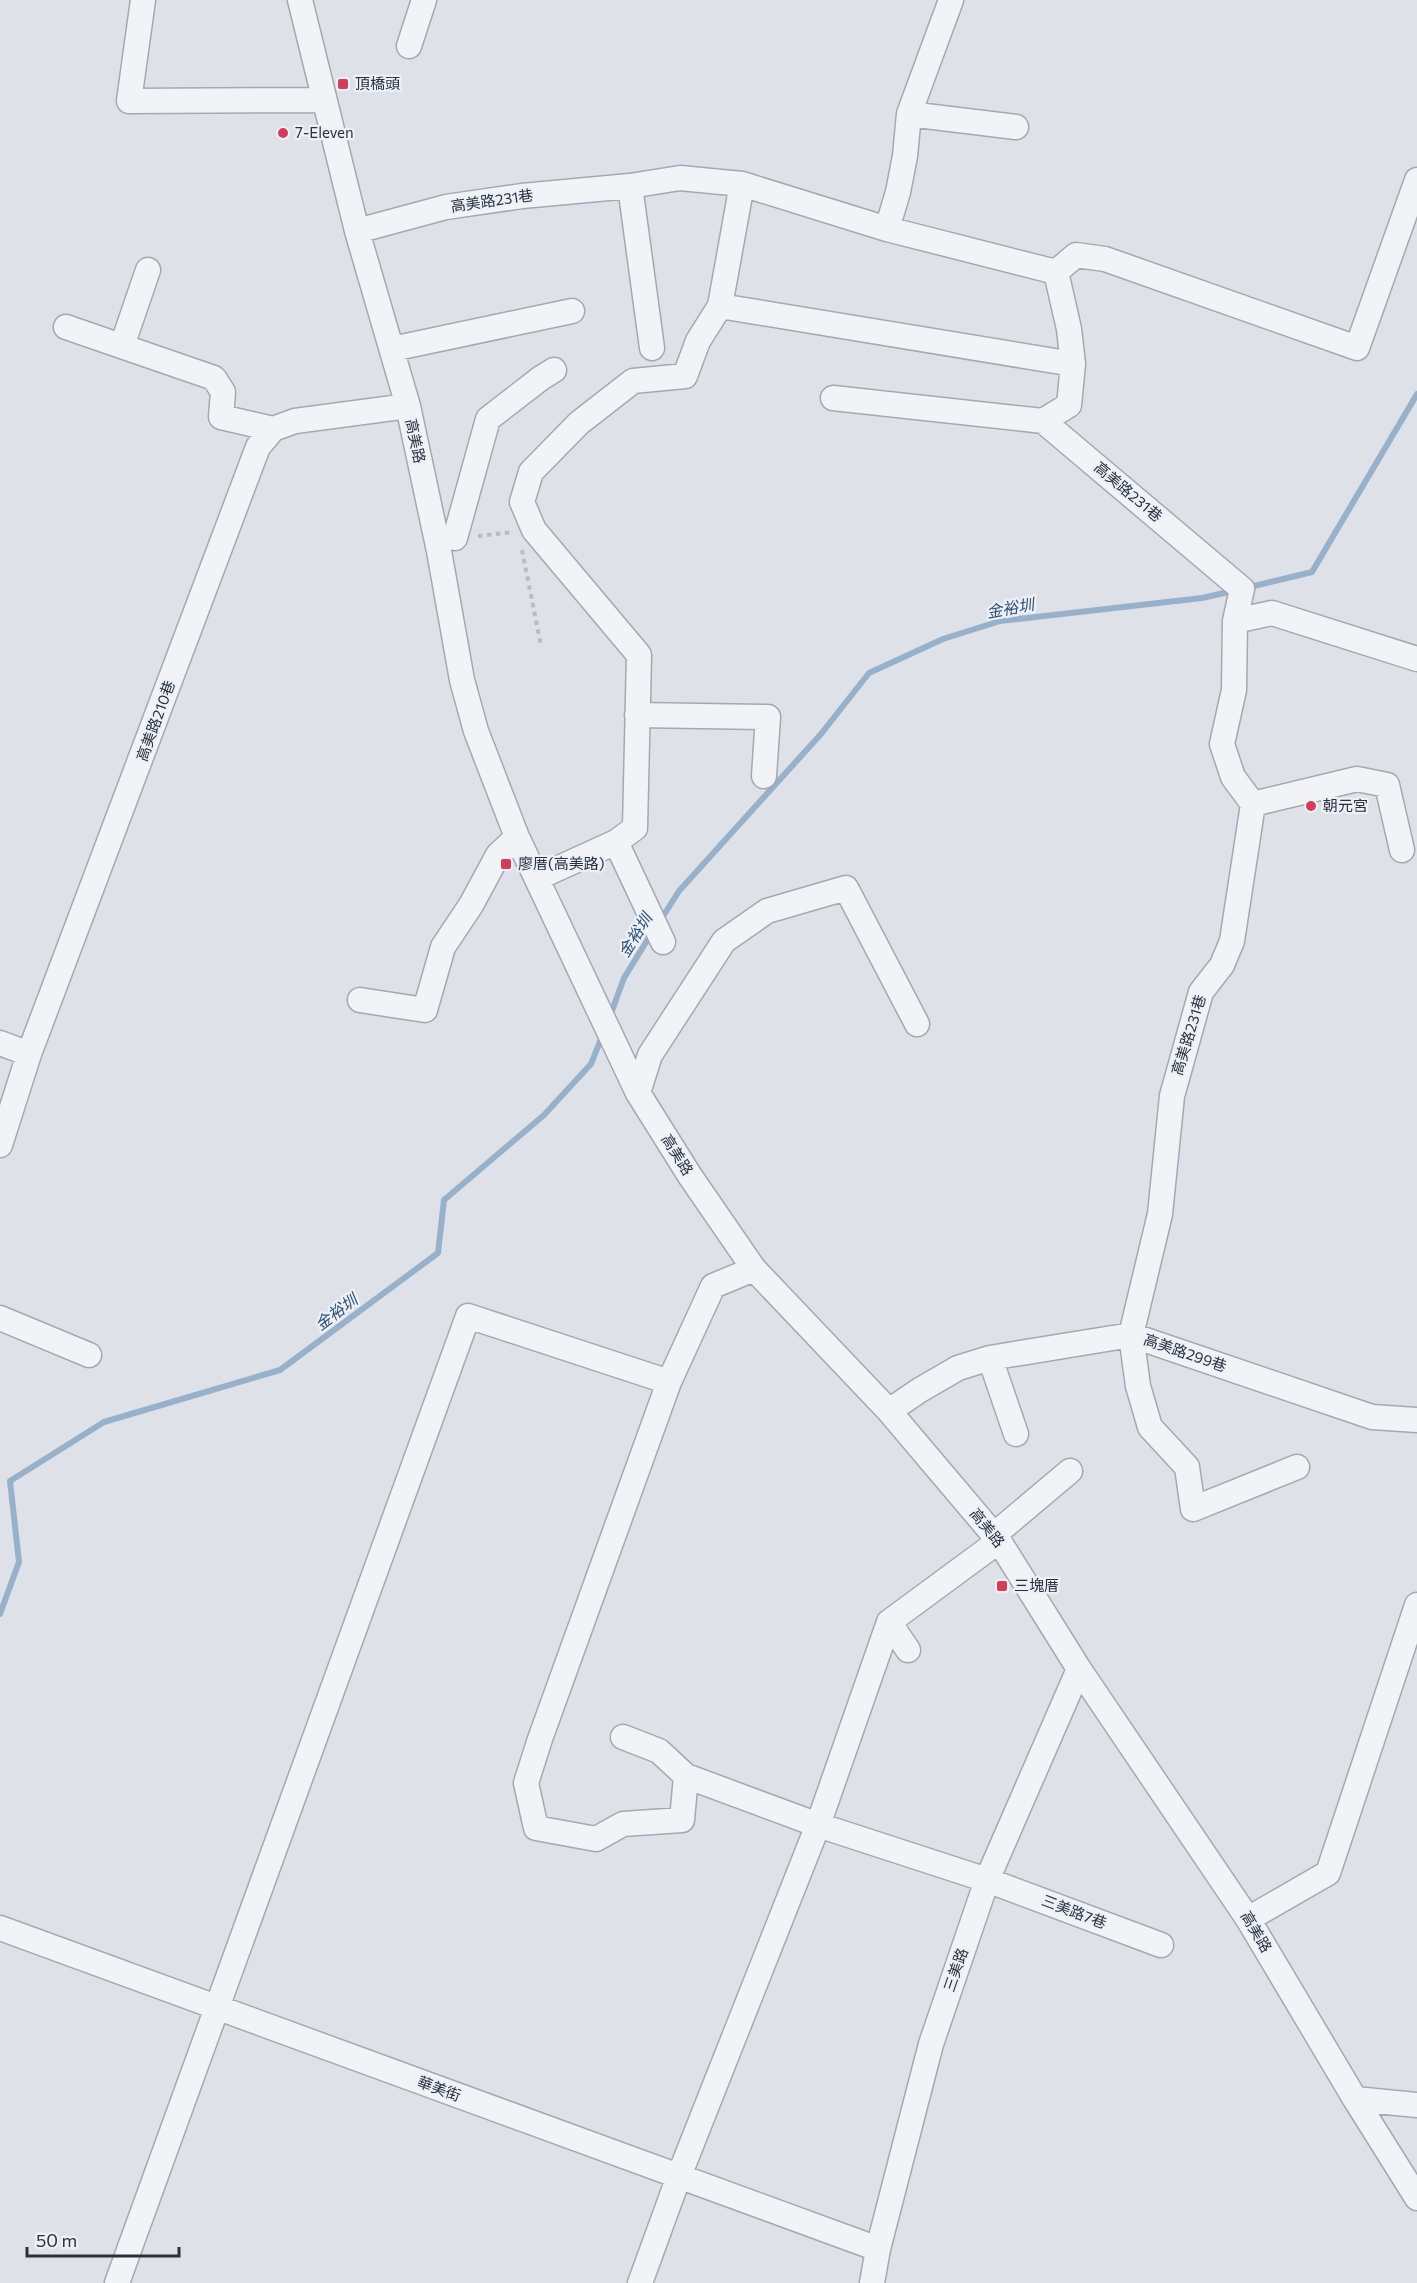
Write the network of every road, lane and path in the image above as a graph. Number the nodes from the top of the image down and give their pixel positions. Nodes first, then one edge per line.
1 (143, 0) edge
2 (300, 0) edge
3 (424, 0) edge
4 (951, 0) edge
5 (409, 46) dead end
6 (324, 100) junction
7 (909, 114) junction
8 (1016, 127) dead end
9 (1417, 180) edge
10 (742, 184) junction
11 (630, 186) junction
12 (886, 229) junction
13 (357, 231) junction
14 (148, 270) dead end
15 (1056, 272) junction
16 (720, 306) junction
17 (572, 311) dead end
18 (66, 327) dead end
19 (123, 346) junction
20 (652, 348) dead end
21 (392, 349) junction
22 (1073, 364) junction
23 (554, 370) dead end
24 (833, 398) dead end
25 (408, 406) junction
26 (1043, 421) junction
27 (273, 429) junction
28 (526, 531) junction
29 (454, 538) joint
30 (1235, 621) junction
31 (541, 646) dead end
32 (1417, 659) edge
33 (636, 715) junction
34 (764, 776) dead end
35 (1253, 804) junction
36 (517, 837) junction
37 (616, 842) junction
38 (1402, 850) dead end
39 (537, 878) junction
40 (663, 942) dead end
41 (360, 1000) dead end
42 (917, 1024) dead end
43 (0, 1043) edge
44 (29, 1054) junction
45 (638, 1093) junction
46 (0, 1145) edge
47 (754, 1269) junction
48 (0, 1318) edge
49 (1131, 1335) junction
50 (89, 1355) dead end
51 (990, 1358) junction
52 (669, 1382) junction
53 (888, 1411) junction
54 (1417, 1419) edge
55 (1016, 1434) dead end
56 (1297, 1467) dead end
57 (1070, 1471) dead end
58 (996, 1538) junction
59 (1417, 1605) edge
60 (889, 1622) junction
61 (908, 1650) dead end
62 (1079, 1669) junction
63 (623, 1737) dead end
64 (686, 1776) junction
65 (818, 1825) junction
66 (987, 1880) junction
67 (1248, 1918) junction
68 (0, 1928) edge
69 (1161, 1945) dead end
70 (218, 2009) junction
71 (1355, 2099) junction
72 (1417, 2105) edge
73 (679, 2176) junction
74 (1417, 2198) edge
75 (878, 2249) junction
76 (117, 2283) edge
77 (640, 2283) edge
78 (872, 2283) edge

1 - 6 street
2 - 6 street, 高美路
3 - 5 street
4 - 7 street
6 - 13 street, 高美路
7 - 8 street
7 - 12 street
9 - 15 street
10 - 11 street, 高美路231巷
10 - 12 street, 高美路231巷
10 - 16 street
11 - 13 street, 高美路231巷
11 - 20 street
12 - 15 street, 高美路231巷
13 - 21 street, 高美路
14 - 19 street
15 - 22 street
16 - 22 street
16 - 28 street
17 - 21 street
18 - 19 street
19 - 27 street
21 - 25 street, 高美路
22 - 26 street
23 - 29 street
24 - 26 street
25 - 27 street
25 - 36 street, 高美路
26 - 30 street, 高美路231巷
27 - 44 street, 高美路210巷
28 - 29 path
28 - 31 path
28 - 33 street
30 - 32 street
30 - 35 street, 高美路231巷
33 - 34 street
33 - 37 street
35 - 38 street
35 - 49 street, 高美路231巷
36 - 39 street, 高美路
36 - 41 street
37 - 39 street
37 - 40 street
39 - 45 street, 高美路
42 - 45 street
43 - 44 street
44 - 46 street, 高美路210巷
45 - 47 street, 高美路
47 - 52 street
47 - 53 street, 高美路
48 - 50 street
49 - 51 street, 高美路299巷
49 - 54 street, 高美路299巷
49 - 56 street
51 - 53 street, 高美路299巷
51 - 55 street
52 - 64 street
52 - 70 street
53 - 58 street, 高美路
57 - 58 street
58 - 60 street
58 - 62 street, 高美路
59 - 67 street
60 - 61 street
60 - 65 street
62 - 66 street, 三美路
62 - 67 street, 高美路
63 - 64 street
64 - 65 street, 三美路7巷
65 - 66 street, 三美路7巷
65 - 73 street
66 - 69 street, 三美路7巷
66 - 75 street, 三美路
67 - 71 street, 高美路
68 - 70 street, 華美街
70 - 73 street, 華美街
70 - 76 street
71 - 72 street
71 - 74 street, 高美路
73 - 75 street, 華美街
73 - 77 street
75 - 78 street, 三美路

